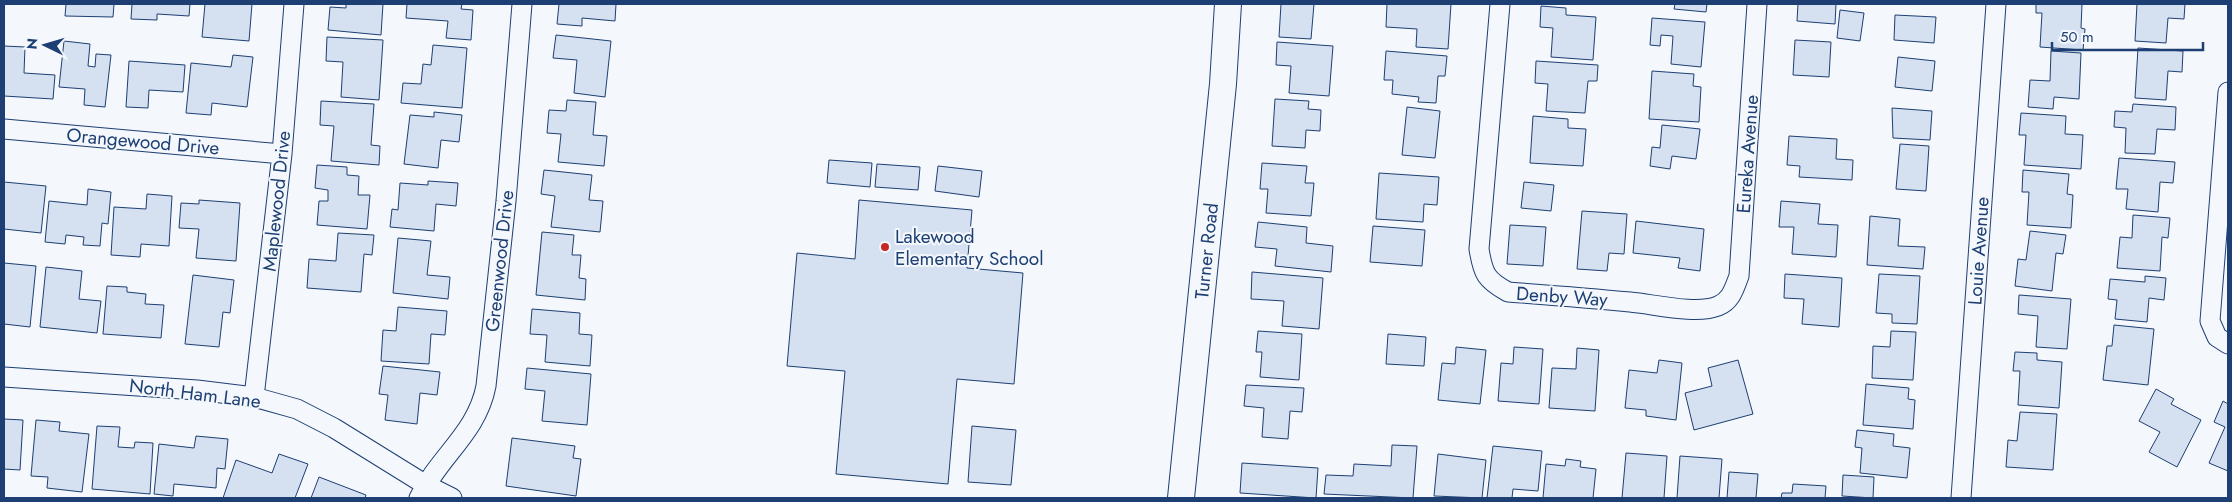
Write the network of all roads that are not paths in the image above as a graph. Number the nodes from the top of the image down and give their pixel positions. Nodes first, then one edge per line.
1 (294, 4) edge
2 (522, 4) edge
3 (1228, 4) edge
4 (1500, 4) edge
5 (1757, 4) edge
6 (1996, 4) edge
7 (2228, 92) edge
8 (4, 129) edge
9 (282, 154) junction
10 (1726, 301) joint
11 (2228, 344) edge
12 (4, 377) edge
13 (254, 397) junction
14 (422, 492) edge
15 (452, 498) edge
16 (1181, 498) edge
17 (1961, 498) edge

1 - 9 street, Maplewood Drive
2 - 14 street, Greenwood Drive
3 - 16 main road, Turner Road
4 - 10 street, Denby Way
5 - 10 street, Eureka Avenue
6 - 17 street, Louie Avenue
7 - 11 street
8 - 9 street, Orangewood Drive
9 - 13 street, Maplewood Drive
12 - 13 street, North Ham Lane
13 - 14 street, North Ham Lane
14 - 15 street, North Ham Lane

